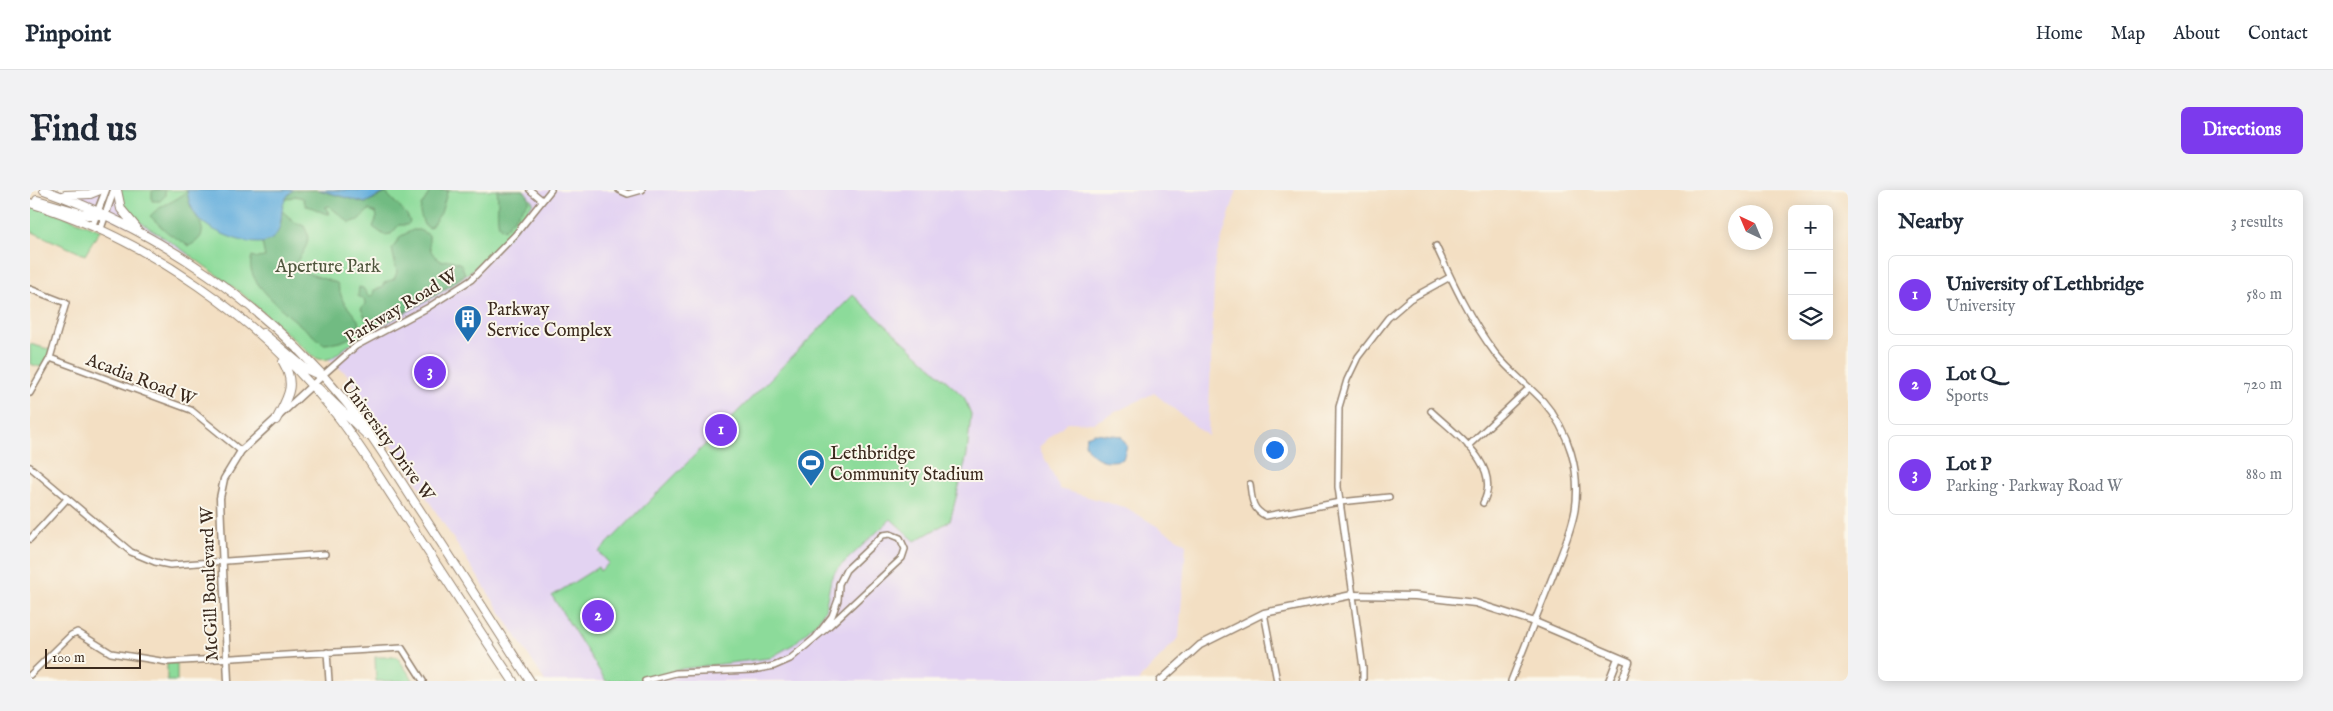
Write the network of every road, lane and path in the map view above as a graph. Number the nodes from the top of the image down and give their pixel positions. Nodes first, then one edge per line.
1 (44, 190) edge
2 (100, 190) edge
3 (106, 190) edge
4 (116, 190) edge
5 (530, 190) edge
6 (551, 190) edge
7 (619, 190) edge
8 (642, 190) edge
9 (59, 195) junction
10 (30, 199) edge
11 (542, 200) junction
12 (30, 203) edge
13 (98, 213) junction
14 (106, 214) junction
15 (92, 226) junction
16 (100, 230) junction
17 (141, 232) junction
18 (1436, 246) dead end
19 (1450, 277) junction
20 (30, 289) edge
21 (234, 314) junction
22 (276, 352) junction
23 (50, 358) junction
24 (322, 376) junction
25 (311, 386) junction
26 (1529, 388) junction
27 (30, 393) edge
28 (1431, 411) dead end
29 (276, 420) junction
30 (373, 439) junction
31 (1468, 446) junction
32 (241, 451) junction
33 (30, 467) edge
34 (1250, 484) dead end
35 (1389, 497) dead end
36 (67, 499) junction
37 (1340, 502) junction
38 (1483, 503) dead end
39 (30, 539) edge
40 (326, 554) dead end
41 (222, 560) junction
42 (1352, 595) junction
43 (1264, 613) junction
44 (1534, 622) junction
45 (815, 638) junction
46 (327, 652) junction
47 (228, 658) junction
48 (1618, 658) junction
49 (30, 675) edge
50 (228, 681) edge
51 (329, 681) edge
52 (423, 681) edge
53 (513, 681) edge
54 (530, 681) edge
55 (646, 681) edge
56 (1160, 681) edge
57 (1277, 681) edge
58 (1363, 681) edge
59 (1511, 681) edge
60 (1609, 681) edge
61 (1622, 681) edge

1 - 9 main road
2 - 9 main road
3 - 13 street
4 - 14 street
4 - 17 main road
5 - 11 street
6 - 11 street, Parkway Road W
7 - 8 street
9 - 13 main road
10 - 13 main road
11 - 24 street, Parkway Road W
12 - 15 main road, University Drive W
13 - 14 main road
13 - 15 street
14 - 16 street
14 - 17 main road, University Drive W
15 - 16 main road, University Drive W
16 - 21 main road, University Drive W
17 - 24 main road, University Drive W
18 - 19 street
19 - 26 street
19 - 37 street
20 - 23 street
21 - 22 main road, University Drive W
21 - 24 main road
22 - 25 main road, University Drive W
22 - 29 main road
23 - 27 street
23 - 32 street, Acadia Road W
24 - 25 street, McGill Boulevard W
24 - 30 main road, University Drive W
25 - 29 street, McGill Boulevard W
25 - 30 main road
25 - 53 main road, University Drive W
26 - 31 street
26 - 44 street
28 - 31 street
29 - 32 street, McGill Boulevard W
30 - 54 main road, University Drive W
31 - 38 street
32 - 41 street, McGill Boulevard W
33 - 36 street
34 - 37 street
35 - 37 street
36 - 39 street
36 - 41 street
37 - 42 street
40 - 41 street
41 - 47 street, McGill Boulevard W
42 - 43 street
42 - 44 street
42 - 58 street
43 - 56 street
43 - 57 street
44 - 48 street
44 - 59 street
45 - 45 street
45 - 55 street
46 - 47 street
46 - 51 street
46 - 52 street
47 - 49 street
47 - 50 street, McGill Boulevard W
48 - 60 street
48 - 61 street

